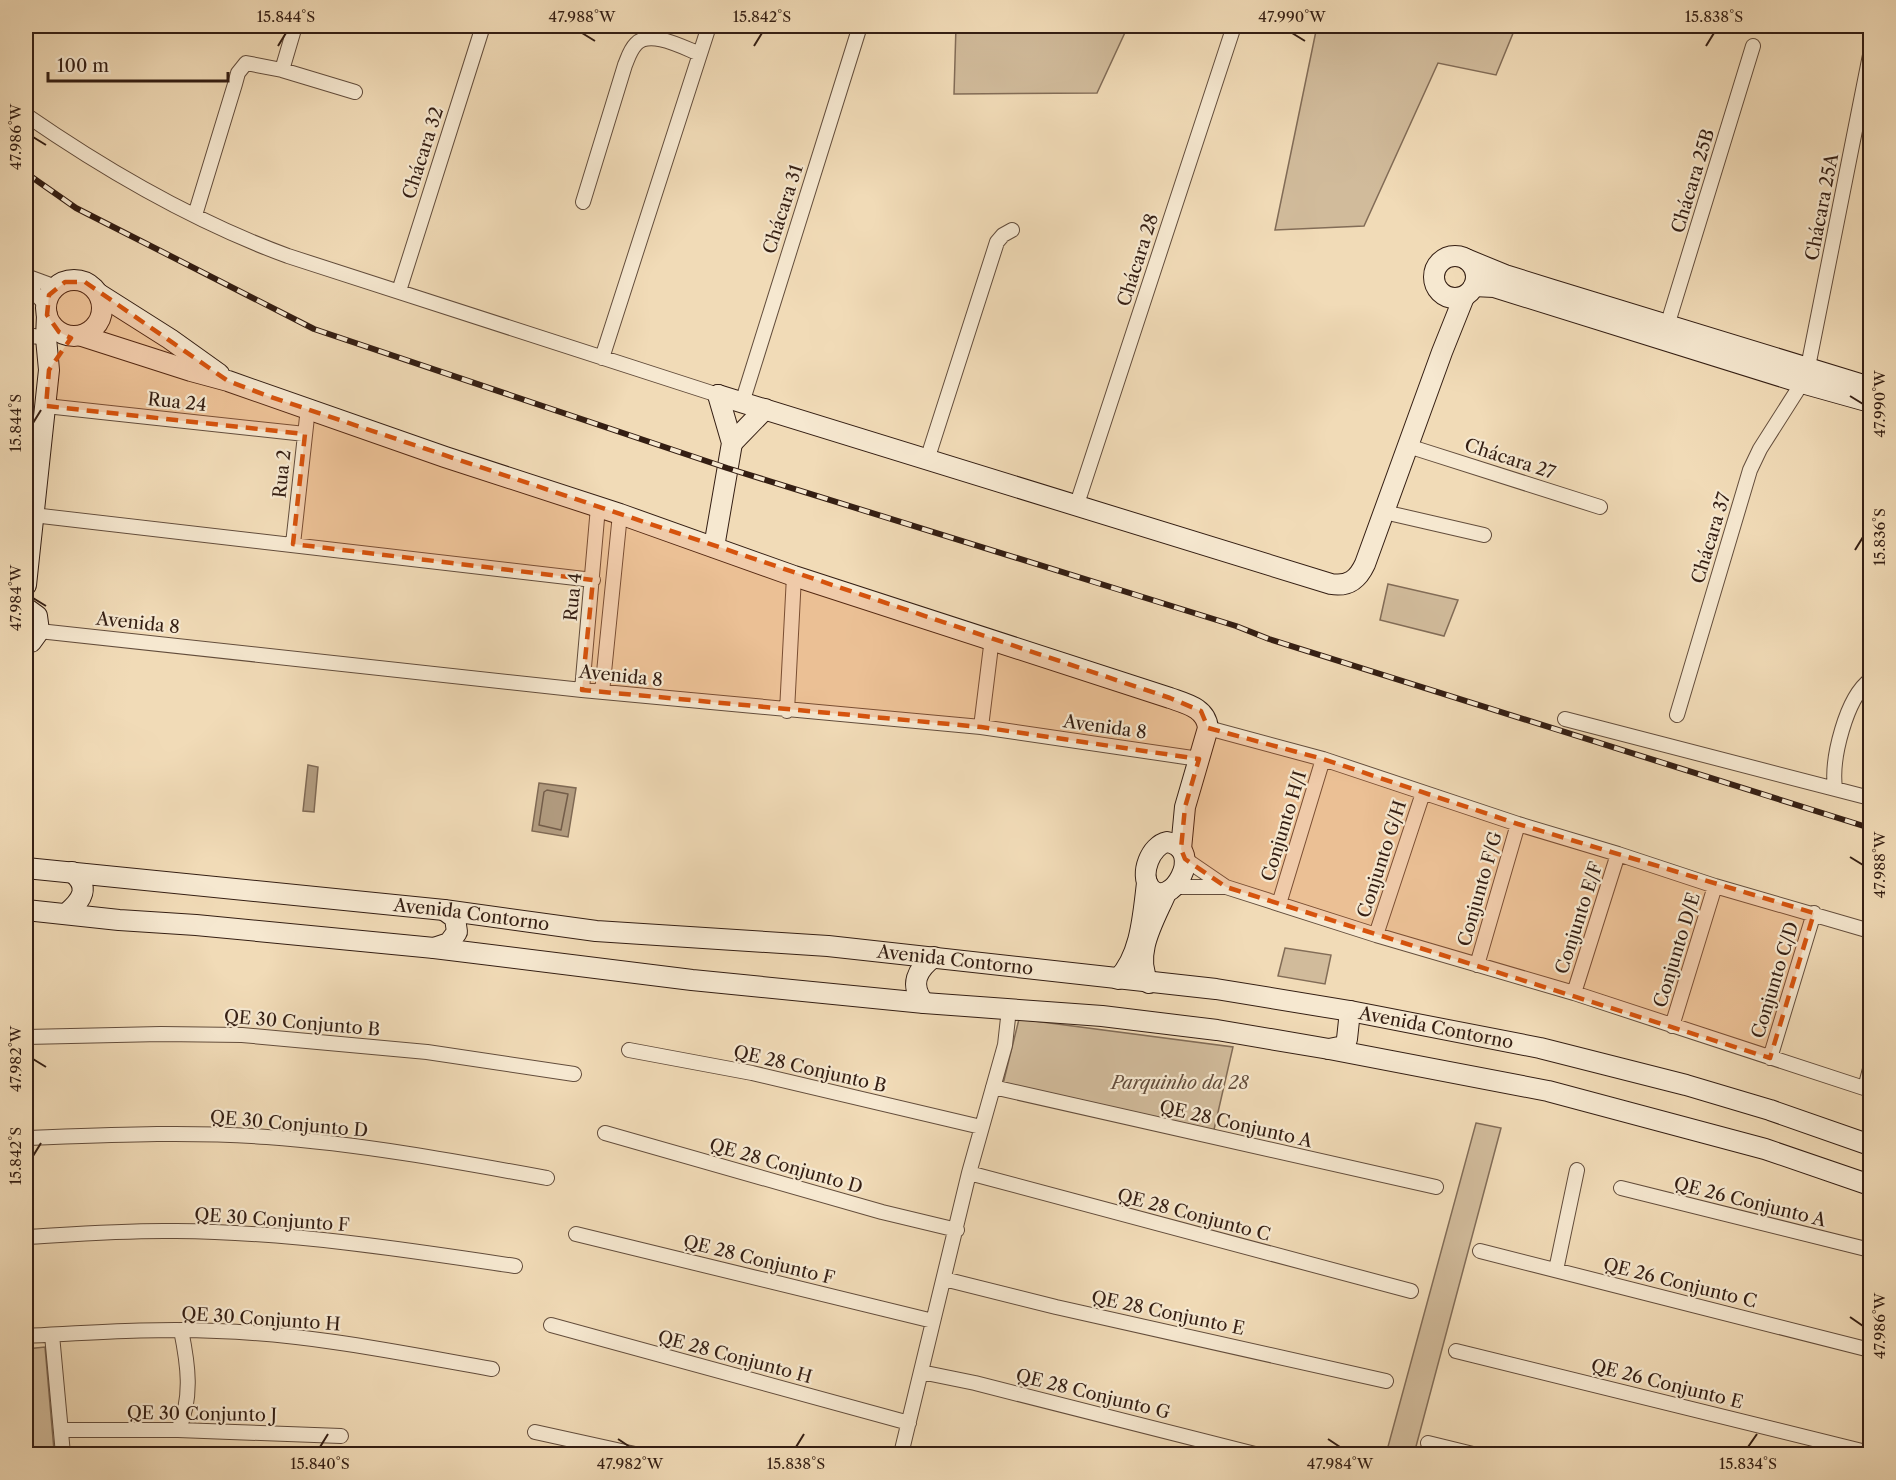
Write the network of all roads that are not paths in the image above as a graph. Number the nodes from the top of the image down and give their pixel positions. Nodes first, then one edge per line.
1 (296, 26) edge
2 (483, 26) edge
3 (709, 26) edge
4 (860, 26) edge
5 (1234, 26) edge
6 (1753, 46) dead end
7 (700, 54) junction
8 (1870, 55) edge
9 (282, 70) junction
10 (355, 92) dead end
11 (26, 115) edge
12 (583, 202) dead end
13 (195, 216) junction
14 (1012, 230) dead end
15 (1466, 259) junction
16 (26, 276) edge
17 (26, 284) edge
18 (56, 287) junction
19 (399, 291) junction
20 (1437, 291) junction
21 (1469, 291) junction
22 (99, 294) junction
23 (46, 310) junction
24 (1667, 326) junction
25 (78, 336) junction
26 (46, 338) junction
27 (26, 340) edge
28 (1442, 352) junction
29 (602, 358) junction
30 (49, 370) junction
31 (1805, 375) junction
32 (228, 381) junction
33 (1870, 387) edge
34 (718, 395) junction
35 (1870, 402) edge
36 (742, 403) junction
37 (46, 406) junction
38 (308, 408) junction
39 (765, 409) junction
40 (305, 434) junction
41 (732, 443) junction
42 (1408, 446) junction
43 (927, 460) junction
44 (598, 507) junction
45 (1076, 507) junction
46 (1600, 507) dead end
47 (1384, 512) junction
48 (620, 514) junction
49 (33, 515) junction
50 (1484, 535) dead end
51 (293, 544) junction
52 (714, 547) junction
53 (614, 571) junction
54 (594, 574) junction
55 (26, 575) edge
56 (794, 576) junction
57 (26, 585) edge
58 (26, 608) edge
59 (588, 626) junction
60 (608, 627) junction
61 (32, 637) edge
62 (992, 638) junction
63 (1870, 680) edge
64 (582, 690) junction
65 (602, 692) junction
66 (787, 711) junction
67 (1677, 715) dead end
68 (1565, 719) dead end
69 (981, 728) junction
70 (1208, 728) junction
71 (1200, 759) junction
72 (1323, 759) junction
73 (1835, 788) junction
74 (1423, 793) junction
75 (1870, 798) edge
76 (1185, 807) junction
77 (1518, 824) junction
78 (1160, 843) junction
79 (1183, 854) junction
80 (1618, 854) junction
81 (26, 868) edge
82 (72, 872) junction
83 (1147, 883) junction
84 (1715, 885) junction
85 (1226, 887) junction
86 (1170, 890) junction
87 (1279, 904) junction
88 (26, 910) edge
89 (444, 910) junction
90 (67, 913) junction
91 (1814, 913) junction
92 (490, 916) junction
93 (1870, 930) edge
94 (1376, 935) junction
95 (434, 948) junction
96 (478, 952) junction
97 (934, 957) junction
98 (1477, 965) junction
99 (1118, 979) junction
100 (1149, 982) junction
101 (1574, 993) junction
102 (924, 1003) junction
103 (1009, 1009) junction
104 (1350, 1011) junction
105 (1672, 1026) junction
106 (26, 1037) edge
107 (1329, 1049) junction
108 (629, 1050) dead end
109 (1770, 1058) junction
110 (1870, 1069) edge
111 (574, 1074) dead end
112 (993, 1087) junction
113 (1868, 1089) edge
114 (981, 1127) junction
115 (605, 1133) dead end
116 (26, 1138) edge
117 (1870, 1145) edge
118 (1577, 1170) dead end
119 (969, 1173) junction
120 (548, 1178) dead end
121 (1870, 1185) edge
122 (1436, 1187) dead end
123 (1621, 1188) dead end
124 (957, 1230) junction
125 (576, 1234) dead end
126 (26, 1237) edge
127 (1870, 1250) edge
128 (1480, 1251) dead end
129 (515, 1266) dead end
130 (1556, 1270) junction
131 (944, 1279) junction
132 (1411, 1291) dead end
133 (933, 1321) junction
134 (551, 1325) dead end
135 (181, 1330) junction
136 (52, 1335) junction
137 (26, 1336) edge
138 (1870, 1350) edge
139 (1456, 1351) dead end
140 (492, 1369) dead end
141 (921, 1372) junction
142 (1386, 1381) dead end
143 (909, 1423) junction
144 (62, 1430) junction
145 (178, 1430) junction
146 (535, 1432) dead end
147 (341, 1436) dead end
148 (1428, 1443) dead end
149 (1870, 1453) edge
150 (62, 1454) edge
151 (635, 1455) edge
152 (901, 1455) edge
153 (1255, 1455) edge
154 (1473, 1455) edge

1 - 9 street
2 - 19 street, Chácara 32
3 - 7 street
4 - 36 street, Chácara 31
5 - 45 street, Chácara 28
6 - 24 street, Chácara 25B
7 - 12 street
7 - 29 street
8 - 31 street, Chácara 25A
9 - 10 street
9 - 13 street
11 - 13 street
13 - 19 street
14 - 43 street
15 - 20 street
15 - 21 street
15 - 24 street
16 - 18 street
17 - 23 street
18 - 22 street
18 - 23 street
19 - 29 street
20 - 21 street
20 - 28 street
21 - 28 street
21 - 31 street
22 - 25 street
22 - 32 street
23 - 25 street
23 - 26 street
24 - 31 street
25 - 30 street
25 - 32 street
26 - 27 street
26 - 30 street
28 - 42 street
29 - 34 street
30 - 37 street
31 - 33 street
31 - 35 street
31 - 67 street, Chácara 37
32 - 38 street
34 - 36 street
34 - 41 street
36 - 39 street
37 - 40 street, Rua 24
37 - 49 street
38 - 40 street, Rua 2
38 - 44 street
39 - 41 street
39 - 43 street
40 - 51 street, Rua 2
41 - 52 street
42 - 46 street, Chácara 27
42 - 47 street
43 - 45 street
44 - 48 street
44 - 54 street, Rua 4
45 - 47 street
47 - 50 street
48 - 52 street
48 - 53 street
49 - 51 street
49 - 55 street
51 - 54 street
52 - 56 street
53 - 54 street
53 - 60 street
54 - 59 street, Rua 4
55 - 57 street
56 - 62 street
56 - 66 street
58 - 61 street
59 - 60 street
59 - 64 street, Rua 4
60 - 65 street
61 - 64 street, Avenida 8
62 - 69 street
62 - 70 street
63 - 73 street
64 - 65 street, Avenida 8
65 - 66 street, Avenida 8
66 - 69 street, Avenida 8
68 - 73 street
69 - 71 street, Avenida 8
70 - 71 street
70 - 72 street
71 - 76 street
72 - 74 street
72 - 87 street, Conjunto H/I
73 - 75 street
74 - 77 street
74 - 94 street, Conjunto G/H
76 - 78 street
76 - 79 street
77 - 80 street
77 - 98 street, Conjunto F/G
78 - 79 street
78 - 83 street
79 - 85 street
79 - 86 street
80 - 84 street
80 - 101 street, Conjunto E/F
81 - 82 street, Avenida Contorno
82 - 89 street, Avenida Contorno
82 - 90 street
83 - 86 street
83 - 99 street
84 - 91 street
84 - 105 street, Conjunto D/E
85 - 86 street
85 - 87 street
86 - 100 street
87 - 94 street
88 - 90 street, Avenida Contorno
89 - 92 street, Avenida Contorno
89 - 95 street
90 - 95 street, Avenida Contorno
91 - 93 street
91 - 109 street, Conjunto C/D
92 - 96 street
92 - 97 street, Avenida Contorno
94 - 98 street
95 - 96 street, Avenida Contorno
96 - 102 street, Avenida Contorno
97 - 99 street, Avenida Contorno
97 - 102 street
98 - 101 street
99 - 100 street, Avenida Contorno
100 - 104 street, Avenida Contorno
101 - 105 street
102 - 103 street, Avenida Contorno
103 - 107 street, Avenida Contorno
103 - 112 street
104 - 107 street
104 - 117 street, Avenida Contorno
105 - 109 street
106 - 111 street, QE 30 Conjunto B
107 - 121 street, Avenida Contorno
108 - 114 street, QE 28 Conjunto B
109 - 113 street
110 - 113 street
112 - 114 street
112 - 122 street, QE 28 Conjunto A
114 - 119 street
115 - 124 street, QE 28 Conjunto D
116 - 120 street, QE 30 Conjunto D
118 - 130 street
119 - 124 street
119 - 132 street, QE 28 Conjunto C
123 - 127 street, QE 26 Conjunto A
124 - 131 street
125 - 133 street, QE 28 Conjunto F
126 - 129 street, QE 30 Conjunto F
128 - 130 street, QE 26 Conjunto C
130 - 138 street, QE 26 Conjunto C
131 - 133 street
131 - 142 street, QE 28 Conjunto E
133 - 141 street
134 - 143 street, QE 28 Conjunto H
135 - 136 street, QE 30 Conjunto H
135 - 140 street, QE 30 Conjunto H
135 - 145 street
136 - 137 street, QE 30 Conjunto H
136 - 144 street
139 - 149 street, QE 26 Conjunto E
141 - 143 street
141 - 153 street, QE 28 Conjunto G
143 - 152 street
144 - 145 street, QE 30 Conjunto J
144 - 150 street
145 - 147 street, QE 30 Conjunto J
146 - 151 street
148 - 154 street

